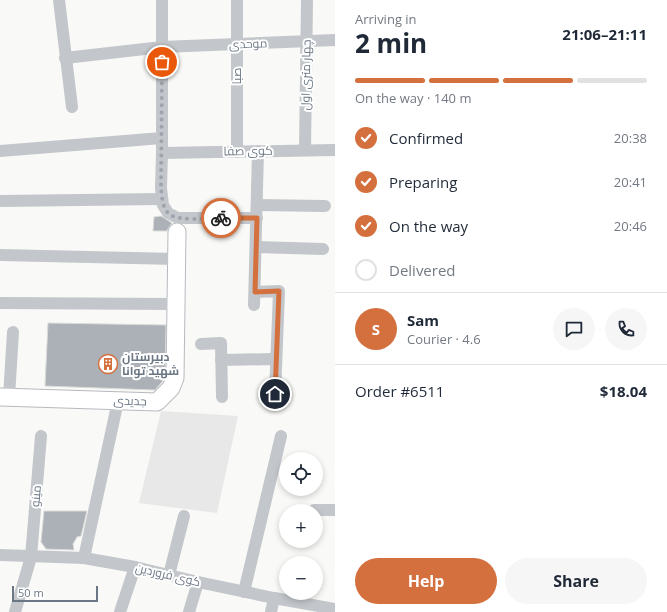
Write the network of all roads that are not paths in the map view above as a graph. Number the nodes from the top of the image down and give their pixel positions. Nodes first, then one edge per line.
1 (59, 0) edge
2 (162, 0) edge
3 (237, 0) edge
4 (307, 0) edge
5 (335, 40) edge
6 (306, 42) junction
7 (237, 44) junction
8 (162, 47) junction
9 (66, 58) junction
10 (72, 107) dead end
11 (162, 138) junction
12 (305, 150) junction
13 (335, 150) edge
14 (0, 151) edge
15 (258, 151) junction
16 (237, 152) junction
17 (162, 153) junction
18 (161, 194) junction
19 (0, 201) edge
20 (257, 205) junction
21 (325, 206) dead end
22 (257, 218) junction
23 (178, 225) junction
24 (256, 247) junction
25 (323, 249) dead end
26 (0, 255) edge
27 (177, 259) junction
28 (255, 292) junction
29 (0, 303) edge
30 (176, 304) junction
31 (254, 305) dead end
32 (13, 332) dead end
33 (201, 344) dead end
34 (276, 358) junction
35 (221, 360) junction
36 (275, 394) dead end
37 (5, 397) edge
38 (222, 397) dead end
39 (118, 400) junction
40 (41, 436) dead end
41 (281, 436) dead end
42 (323, 510) edge
43 (335, 510) edge
44 (184, 516) dead end
45 (0, 555) edge
46 (31, 557) junction
47 (84, 558) junction
48 (135, 567) junction
49 (169, 575) junction
50 (198, 582) junction
51 (244, 592) junction
52 (274, 598) junction
53 (335, 609) edge
54 (15, 612) edge
55 (120, 612) edge
56 (189, 612) edge
57 (270, 612) edge

1 - 9 street
2 - 8 street
3 - 7 street, صبا
4 - 6 street, چهار متری اول
5 - 6 street, موحدی
6 - 7 street, موحدی
6 - 12 street, چهار متری اول
7 - 8 street, موحدی
7 - 16 street, صبا
8 - 9 street, موحدی
8 - 11 street
9 - 10 street
11 - 14 street
11 - 17 street
12 - 13 street, کوی صفا
12 - 15 street, کوی صفا
15 - 16 street, کوی صفا
15 - 20 street
16 - 17 street, کوی صفا
17 - 18 street
18 - 19 street
18 - 23 street
20 - 21 street
20 - 22 street
22 - 23 street
22 - 24 street
23 - 27 street, جدیدی
24 - 25 street
24 - 28 street
26 - 27 street
27 - 30 street, جدیدی
28 - 31 street
28 - 34 street
29 - 30 street
30 - 39 street, جدیدی
32 - 37 street
33 - 35 street
34 - 35 street
34 - 36 street
35 - 38 street
37 - 39 street, جدیدی
39 - 47 street
40 - 46 street, مینو
41 - 51 street
42 - 43 street
44 - 49 street
45 - 46 street, کوی فروردین
46 - 47 street, کوی فروردین
46 - 54 street, مینو
47 - 48 street, کوی فروردین
48 - 49 street, کوی فروردین
48 - 55 street
49 - 50 street, کوی فروردین
50 - 51 street, کوی فروردین
50 - 56 street
51 - 52 street, کوی فروردین
52 - 53 street, کوی فروردین
52 - 57 street

